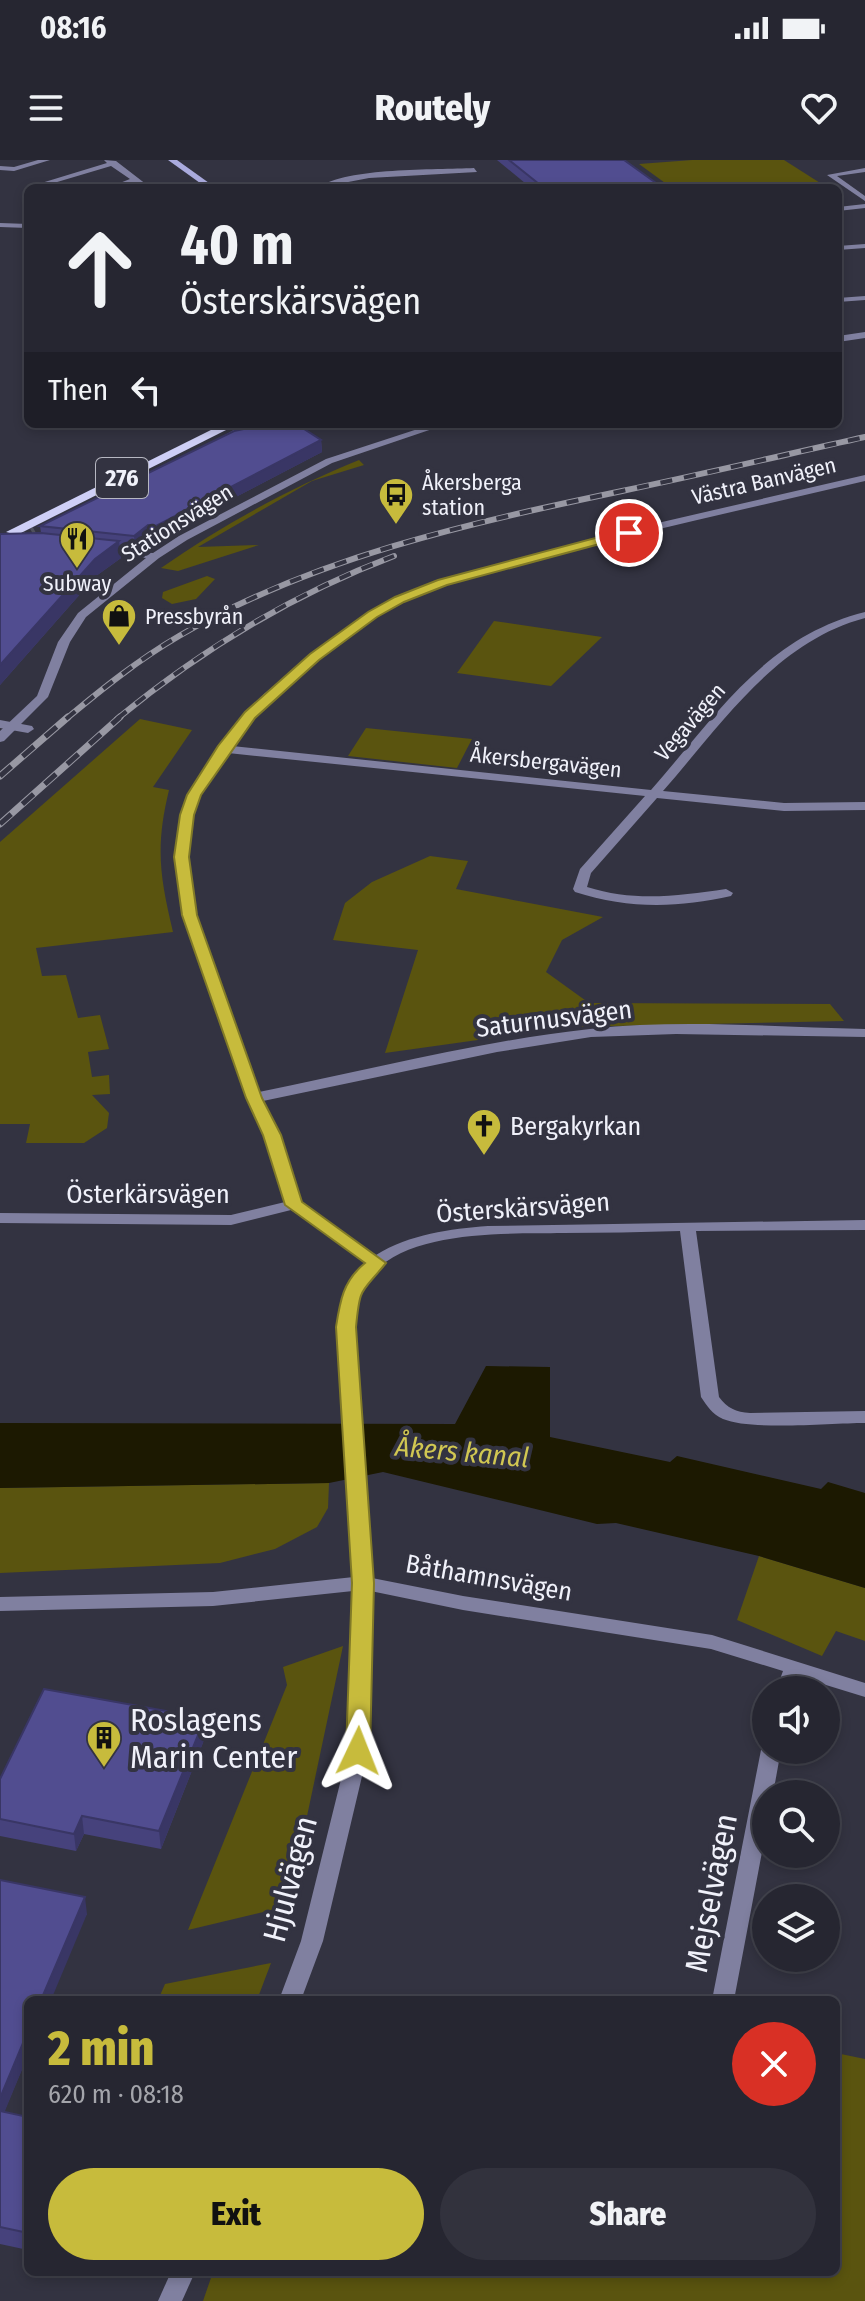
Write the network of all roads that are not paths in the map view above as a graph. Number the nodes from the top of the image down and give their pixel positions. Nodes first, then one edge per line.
1 (46, 160) edge
2 (172, 160) edge
3 (111, 162) edge
4 (0, 168) edge
5 (474, 170) dead end
6 (865, 170) edge
7 (136, 180) junction
8 (42, 184) edge
9 (124, 184) edge
10 (142, 184) edge
11 (206, 184) edge
12 (328, 184) edge
13 (865, 199) edge
14 (865, 206) edge
15 (842, 209) edge
16 (0, 225) edge
17 (24, 226) edge
18 (865, 246) edge
19 (842, 248) edge
20 (865, 298) edge
21 (842, 300) edge
22 (865, 335) edge
23 (842, 338) edge
24 (224, 428) edge
25 (246, 428) edge
26 (430, 428) edge
27 (865, 478) edge
28 (36, 533) tunnel mouth
29 (14, 540) tunnel mouth
30 (81, 548) edge
31 (155, 556) junction
32 (865, 615) edge
33 (0, 724) edge
34 (14, 726) junction
35 (28, 729) dead end
36 (0, 738) edge
37 (223, 749) junction
38 (653, 794) junction
39 (865, 806) edge
40 (726, 893) dead end
41 (865, 1033) edge
42 (254, 1098) junction
43 (294, 1205) junction
44 (0, 1218) edge
45 (865, 1225) edge
46 (687, 1226) junction
47 (377, 1263) junction
48 (865, 1417) edge
49 (363, 1583) junction
50 (0, 1604) edge
51 (794, 1667) junction
52 (791, 1676) edge
53 (865, 1690) edge
54 (768, 1764) edge
55 (291, 1996) edge
56 (724, 1996) edge
57 (181, 2276) edge
58 (170, 2301) edge

1 - 4 street
2 - 11 main road
3 - 7 street
3 - 8 street
5 - 12 street
6 - 13 street
7 - 9 street
7 - 10 street
14 - 15 street
16 - 17 street
18 - 19 street
20 - 21 street
22 - 23 street
24 - 29 main road, 276
25 - 28 main road, 276
26 - 31 street, Stationsvägen
27 - 37 street, Västra Banvägen
30 - 31 street
31 - 34 street, Stationsvägen
32 - 38 street, Vegavägen
33 - 34 street
34 - 35 street
34 - 36 street, Stationsvägen
37 - 38 street, Åkersbergavägen
37 - 42 street, Västra Banvägen
38 - 39 street, Åkersbergavägen
38 - 40 street, Vegavägen
41 - 42 street, Saturnusvägen
42 - 43 street, Västra Banvägen
43 - 44 street, Österkärsvägen
43 - 47 street
45 - 46 street, Österskärsvägen
46 - 47 street, Österskärsvägen
46 - 48 street
47 - 49 street, Österskärsvägen
49 - 50 street, Båthamnsvägen
49 - 51 street, Båthamnsvägen
49 - 55 street, Hjulvägen
51 - 52 street
51 - 53 street, Båthamnsvägen
54 - 56 street, Mejselvägen
57 - 58 street

